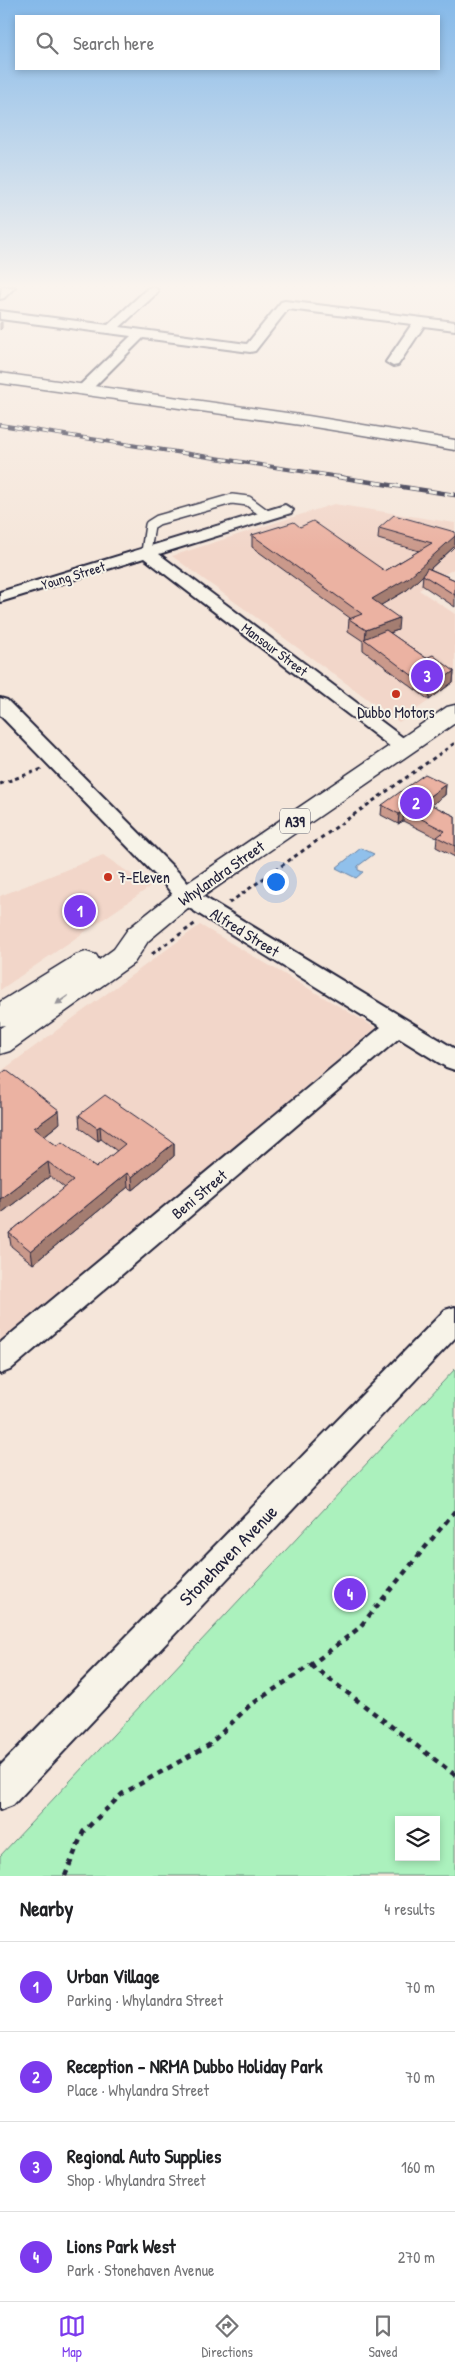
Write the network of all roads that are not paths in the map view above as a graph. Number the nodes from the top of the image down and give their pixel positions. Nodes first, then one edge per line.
1 (99, 375) edge
2 (0, 378) edge
3 (84, 390) junction
4 (455, 445) edge
5 (285, 510) dead end
6 (267, 514) junction
7 (146, 552) junction
8 (0, 598) edge
9 (0, 704) edge
10 (455, 712) edge
11 (403, 747) junction
12 (186, 896) junction
13 (138, 935) junction
14 (0, 1016) edge
15 (398, 1026) junction
16 (0, 1043) edge
17 (455, 1061) edge
18 (455, 1319) edge
19 (0, 1361) edge
20 (0, 1792) edge

1 - 3 street
2 - 3 main road
3 - 4 main road
5 - 6 street, Young Street
6 - 7 street, Young Street
6 - 7 lane
7 - 8 street, Young Street
7 - 11 street, Mansour Street
9 - 12 street, Alfred Street
10 - 11 main road, Whylandra Street / A39
11 - 12 main road, Whylandra Street / A39
12 - 13 main road, Whylandra Street / A39
12 - 15 street, Alfred Street
13 - 14 main road, Whylandra Street / A39
13 -> 16 main road, Whylandra Street / A39
15 - 17 street, Alfred Street
15 - 19 street, Beni Street
18 - 20 street, Stonehaven Avenue

